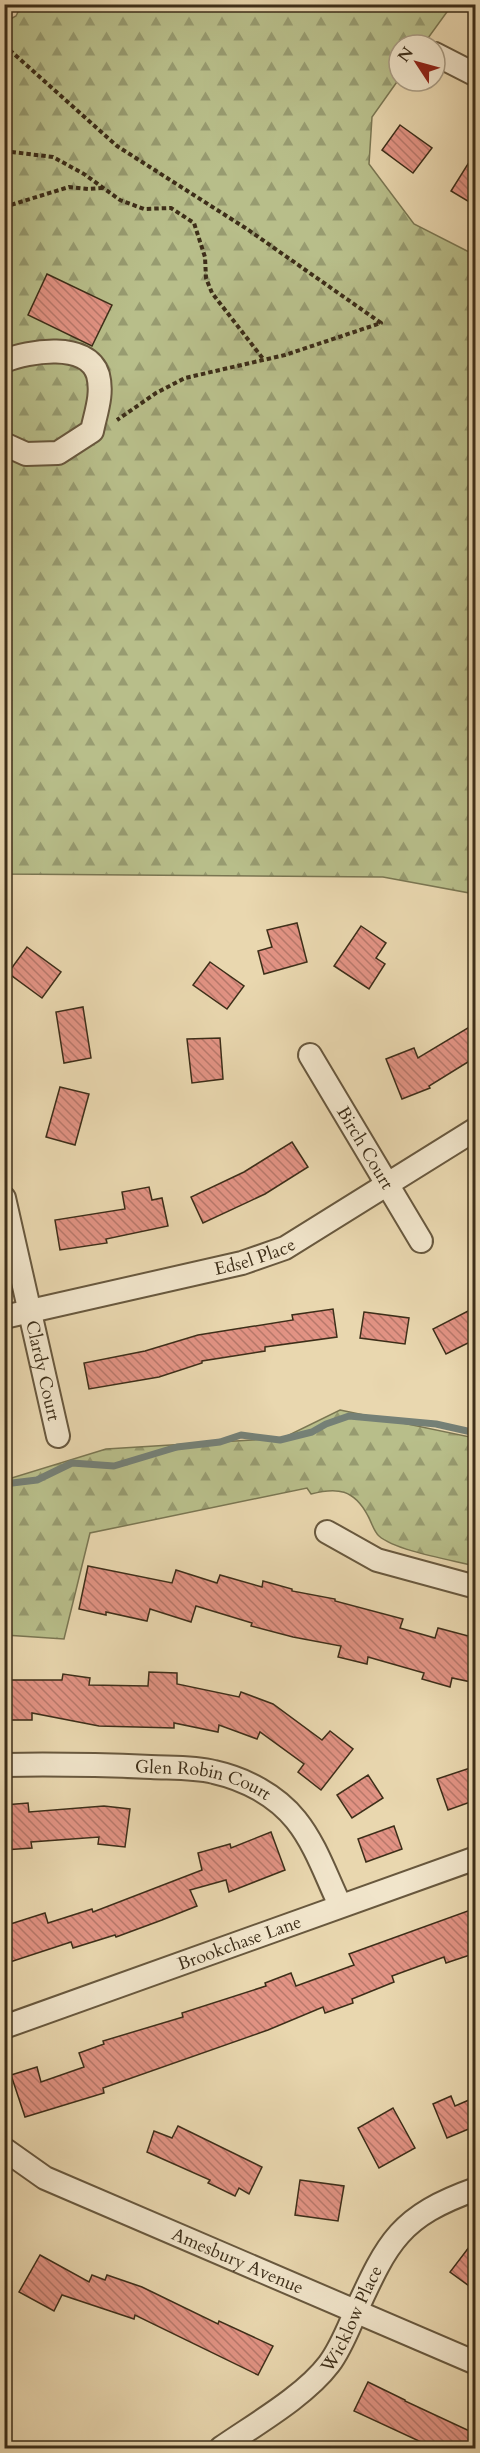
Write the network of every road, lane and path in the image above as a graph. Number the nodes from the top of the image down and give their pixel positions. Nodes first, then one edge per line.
1 (5, 4) edge
2 (4, 15) edge
3 (4, 45) edge
4 (447, 60) edge
5 (476, 75) edge
6 (4, 151) edge
7 (103, 188) junction
8 (4, 207) edge
9 (264, 360) junction
10 (4, 361) edge
11 (92, 431) junction
12 (4, 444) edge
13 (310, 1055) dead end
14 (476, 1129) edge
15 (387, 1184) junction
16 (4, 1198) edge
17 (421, 1240) dead end
18 (30, 1311) junction
19 (4, 1317) edge
20 (58, 1436) dead end
21 (327, 1532) dead end
22 (476, 1587) edge
23 (4, 1765) edge
24 (476, 1858) edge
25 (340, 1905) junction
26 (4, 2027) edge
27 (4, 2149) edge
28 (476, 2189) edge
29 (356, 2311) junction
30 (476, 2363) edge
31 (220, 2448) edge

1 - 2 path
3 - 9 path
4 - 5 street
6 - 7 path
7 - 8 path
7 - 9 path
9 - 11 path
10 - 11 street
11 - 12 street
13 - 15 street, Birch Court
14 - 15 street, Edsel Place
15 - 17 street, Birch Court
15 - 18 street, Edsel Place
16 - 18 street, Clardy Court
18 - 19 street, Edsel Place
18 - 20 street, Clardy Court
21 - 22 street
23 - 25 street, Glen Robin Court
24 - 25 street, Brookchase Lane
25 - 26 street, Brookchase Lane
27 - 29 street, Amesbury Avenue
28 - 29 street, Wicklow Place
29 - 30 street, Amesbury Avenue
29 - 31 street, Wicklow Place

